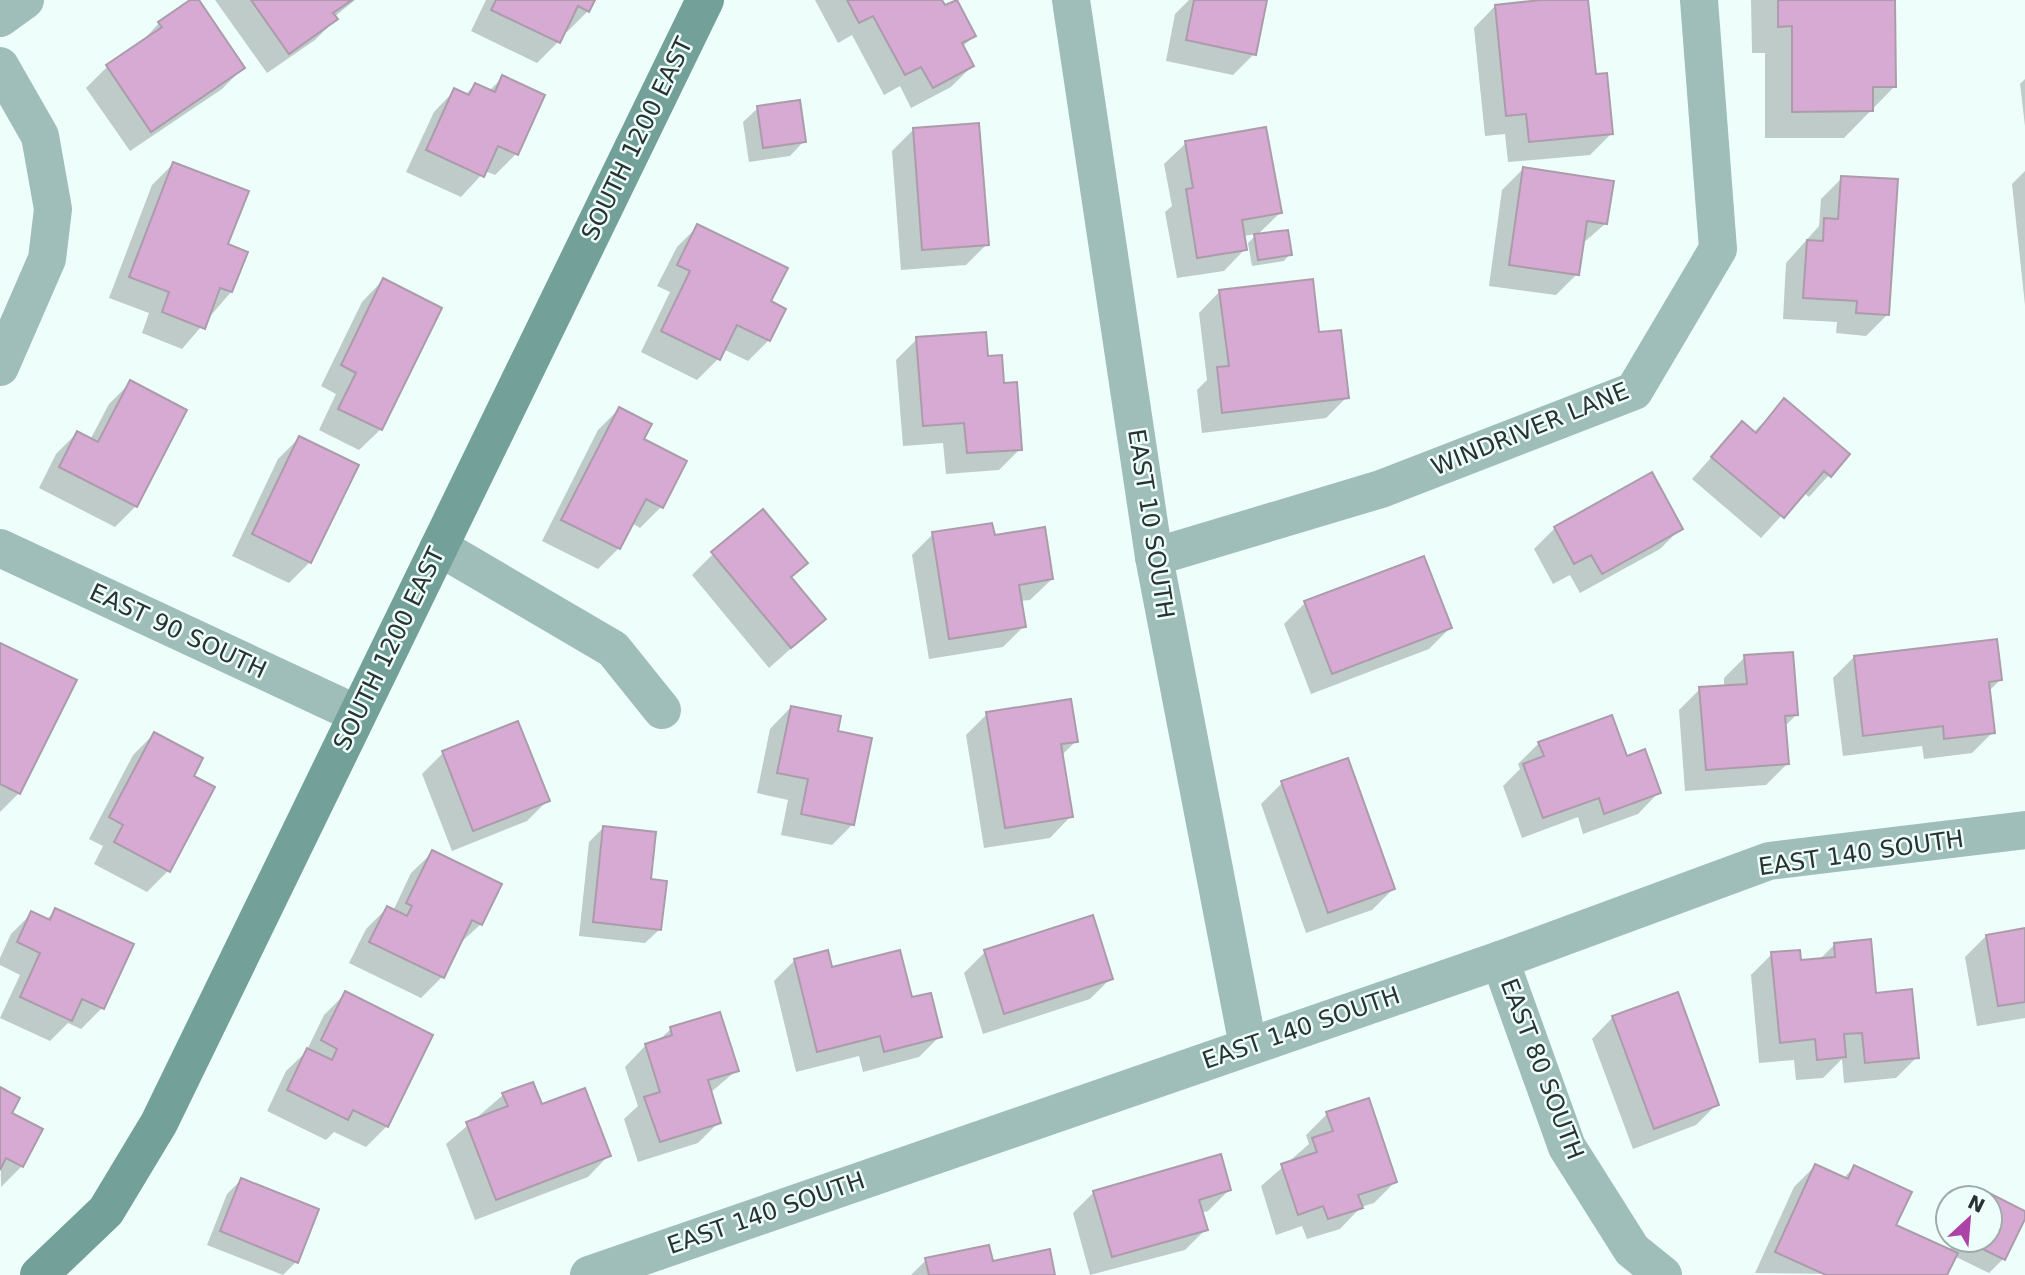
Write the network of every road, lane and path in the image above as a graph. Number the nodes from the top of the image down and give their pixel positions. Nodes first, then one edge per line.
1 (25, 0) edge
2 (705, 0) edge
3 (1071, 0) edge
4 (1699, 0) edge
5 (0, 18) edge
6 (0, 66) edge
7 (0, 367) edge
8 (439, 547) junction
9 (0, 548) edge
10 (1154, 557) junction
11 (662, 710) dead end
12 (357, 714) junction
13 (2025, 830) edge
14 (1500, 960) junction
15 (1248, 1046) junction
16 (39, 1275) edge
17 (589, 1275) edge
18 (1663, 1275) edge

1 - 5 street
2 - 8 street, SOUTH 1200 EAST
3 - 10 street, EAST 10 SOUTH
4 - 10 street, WINDRIVER LANE
6 - 7 street
8 - 11 street
8 - 12 street, SOUTH 1200 EAST
9 - 12 street, EAST 90 SOUTH
10 - 15 street, EAST 10 SOUTH
12 - 16 street, SOUTH 1200 EAST
13 - 14 street, EAST 140 SOUTH
14 - 15 street, EAST 140 SOUTH
14 - 18 street, EAST 80 SOUTH
15 - 17 street, EAST 140 SOUTH

